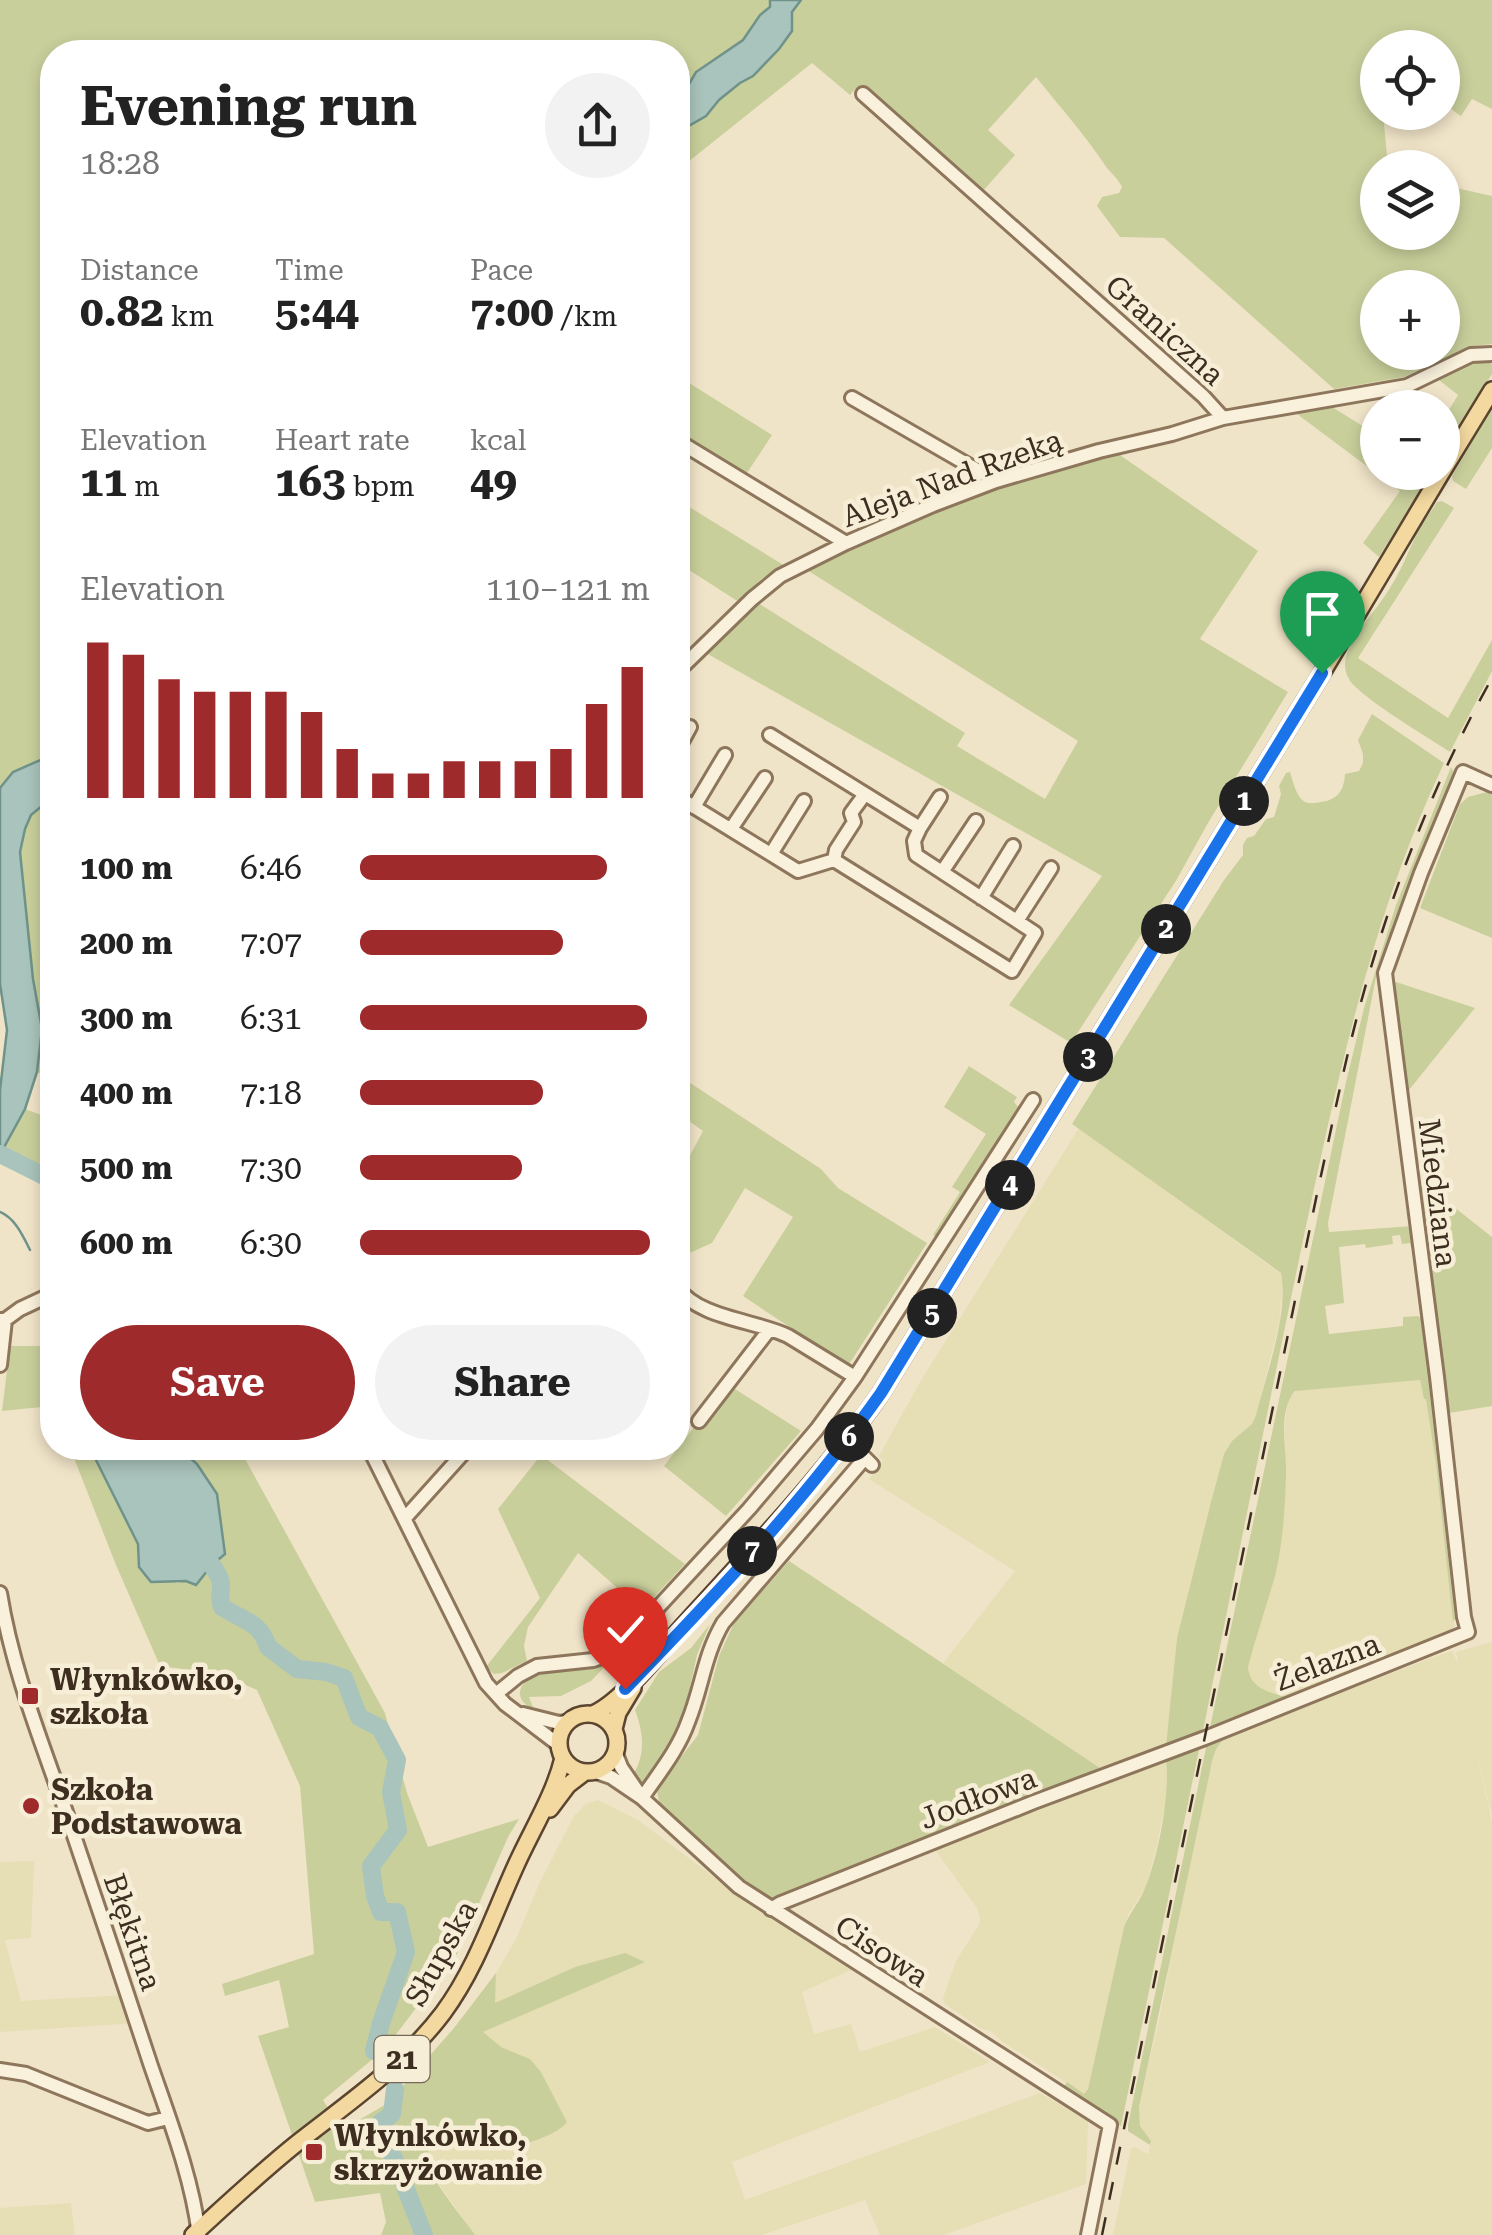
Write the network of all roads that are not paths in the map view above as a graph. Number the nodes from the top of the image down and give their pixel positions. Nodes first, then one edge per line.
1 (863, 94) dead end
2 (1492, 354) edge
3 (1492, 390) edge
4 (852, 398) dead end
5 (1223, 418) junction
6 (1460, 442) edge
7 (690, 448) edge
8 (996, 482) junction
9 (1431, 490) edge
10 (846, 543) junction
11 (690, 659) edge
12 (770, 735) dead end
13 (725, 755) dead end
14 (765, 778) dead end
15 (1492, 786) edge
16 (864, 794) junction
17 (940, 796) dead end
18 (804, 802) dead end
19 (690, 804) edge
20 (694, 807) junction
21 (976, 820) dead end
22 (920, 828) junction
23 (731, 829) junction
24 (1013, 846) dead end
25 (771, 854) junction
26 (834, 860) junction
27 (1051, 868) dead end
28 (942, 872) junction
29 (981, 898) junction
30 (1017, 921) junction
31 (1034, 1100) dead end
32 (40, 1300) edge
33 (690, 1300) edge
34 (2, 1320) edge
35 (769, 1330) junction
36 (0, 1365) edge
37 (855, 1378) junction
38 (699, 1421) dead end
39 (375, 1460) edge
40 (457, 1460) edge
41 (872, 1465) dead end
42 (405, 1518) junction
43 (0, 1593) edge
44 (1468, 1632) joint
45 (647, 1666) junction
46 (496, 1694) junction
47 (515, 1712) junction
48 (593, 1714) junction
49 (567, 1722) junction
50 (614, 1729) junction
51 (1205, 1738) joint
52 (561, 1751) junction
53 (616, 1754) junction
54 (590, 1772) junction
55 (642, 1798) junction
56 (530, 1836) junction
57 (772, 1910) junction
58 (1, 2071) edge
59 (168, 2118) junction
60 (197, 2233) edge
61 (1088, 2235) edge

1 - 5 street, Graniczna
2 - 5 street, Graniczna
3 - 6 main road
4 - 8 street
5 - 8 street, Aleja Nad Rzeką
7 - 10 street
8 - 10 street, Aleja Nad Rzeką
9 - 45 main road
10 - 11 street, Aleja Nad Rzeką
12 - 16 street
13 - 20 street
14 - 23 street
15 - 44 street, Miedziana
16 - 22 street
16 - 26 street
17 - 22 street
18 - 25 street
19 - 20 street
20 - 23 street
21 - 28 street
22 - 28 street
23 - 25 street
24 - 29 street
25 - 26 street
26 - 30 street
27 - 30 street
28 - 29 street
29 - 30 street
31 - 37 street
32 - 34 street
33 - 35 street
34 - 36 street
35 - 37 street
35 - 38 street
37 - 46 street
39 - 42 street
40 - 42 street
41 - 55 street
42 - 46 street
43 - 59 street, Błękitna
44 - 51 street, Żelazna
45 - 48 main road
45 - 50 main road
46 - 47 street
47 - 49 street
47 - 52 street
48 - 49 main road
48 - 50 main road
49 - 52 main road, 21
50 - 53 main road
51 - 57 street, Jodłowa
52 - 54 main road
52 - 56 main road, Słupska / 21
53 - 54 main road, 21
53 - 55 street, Cisowa
54 - 55 street, Cisowa
54 - 56 main road, Słupska / 21
55 - 57 street, Cisowa
56 - 60 main road, Słupska / 21
57 - 61 street, Cisowa
58 - 59 street
59 - 60 street, Błękitna

